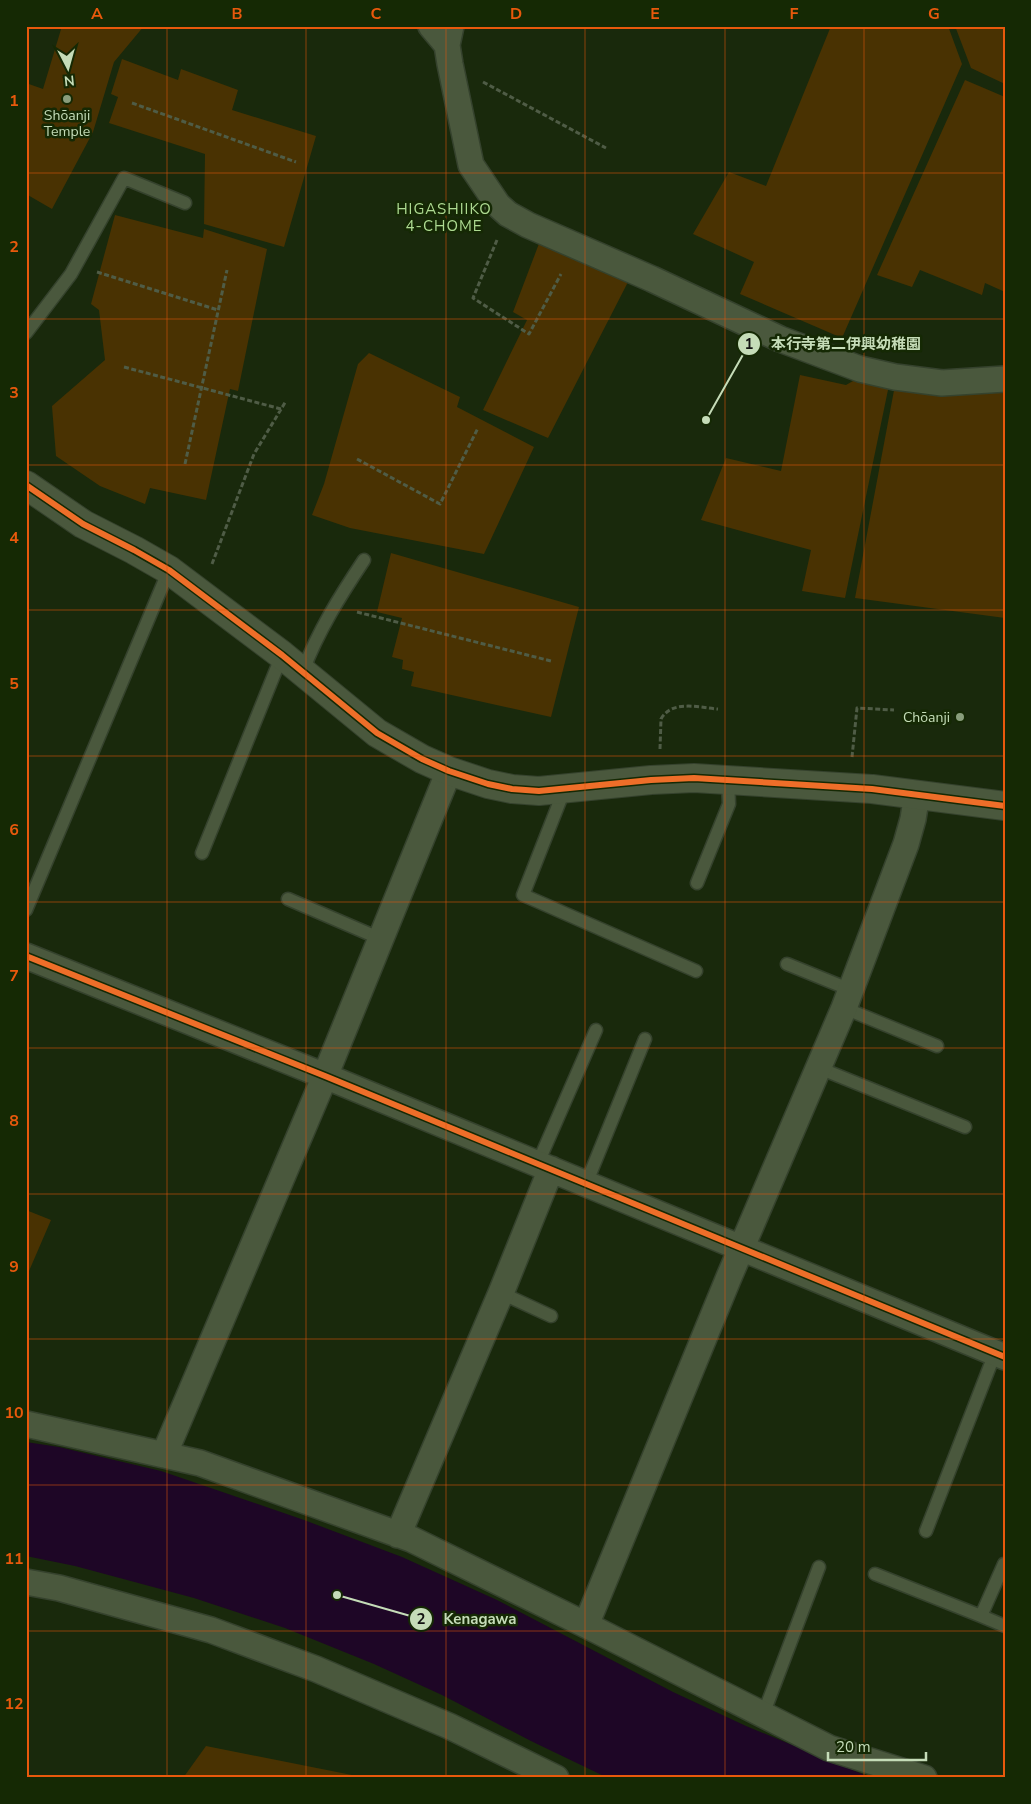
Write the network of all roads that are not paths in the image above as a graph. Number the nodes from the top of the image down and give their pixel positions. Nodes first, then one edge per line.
1 (430, 26) edge
2 (449, 45) edge
3 (185, 203) dead end
4 (26, 333) edge
5 (1005, 379) edge
6 (26, 485) edge
7 (364, 560) dead end
8 (169, 570) junction
9 (292, 663) junction
10 (449, 771) junction
11 (728, 780) junction
12 (565, 788) junction
13 (916, 794) junction
14 (1005, 806) edge
15 (202, 853) dead end
16 (697, 883) dead end
17 (288, 900) dead end
18 (26, 910) edge
19 (381, 939) junction
20 (26, 956) edge
21 (787, 964) dead end
22 (696, 971) dead end
23 (848, 999) junction
24 (596, 1030) dead end
25 (645, 1039) dead end
26 (937, 1046) dead end
27 (819, 1068) junction
28 (325, 1076) junction
29 (965, 1127) dead end
30 (544, 1166) junction
31 (586, 1184) junction
32 (741, 1249) junction
33 (501, 1293) junction
34 (551, 1316) dead end
35 (1000, 1355) edge
36 (26, 1424) edge
37 (164, 1455) junction
38 (926, 1531) dead end
39 (398, 1535) junction
40 (1005, 1564) edge
41 (819, 1567) dead end
42 (875, 1574) dead end
43 (26, 1582) edge
44 (981, 1616) junction
45 (586, 1625) junction
46 (1005, 1626) edge
47 (763, 1715) junction
48 (556, 1778) edge
49 (924, 1778) edge

1 - 2 street
2 - 5 street
3 - 4 lane
6 - 8 street
7 - 9 lane
8 - 9 street
8 - 18 lane
9 - 10 street
9 - 15 lane
10 - 12 street
10 - 19 street
11 - 12 street
11 - 13 street
11 - 16 lane
12 - 22 lane
13 - 14 street
13 - 23 street
17 - 19 lane
19 - 28 street
20 - 28 street
21 - 23 lane
23 - 26 lane
23 - 27 street
24 - 30 lane
25 - 31 lane
27 - 29 lane
27 - 32 street
28 - 30 street
28 - 37 street
30 - 31 street
30 - 33 street
31 - 32 street
32 - 35 street
32 - 45 street
33 - 34 lane
33 - 39 street
35 - 38 lane
36 - 37 street
37 - 39 street
39 - 45 street
40 - 44 lane
41 - 47 lane
42 - 44 lane
43 - 48 street
44 - 46 lane
45 - 47 street
47 - 49 street

